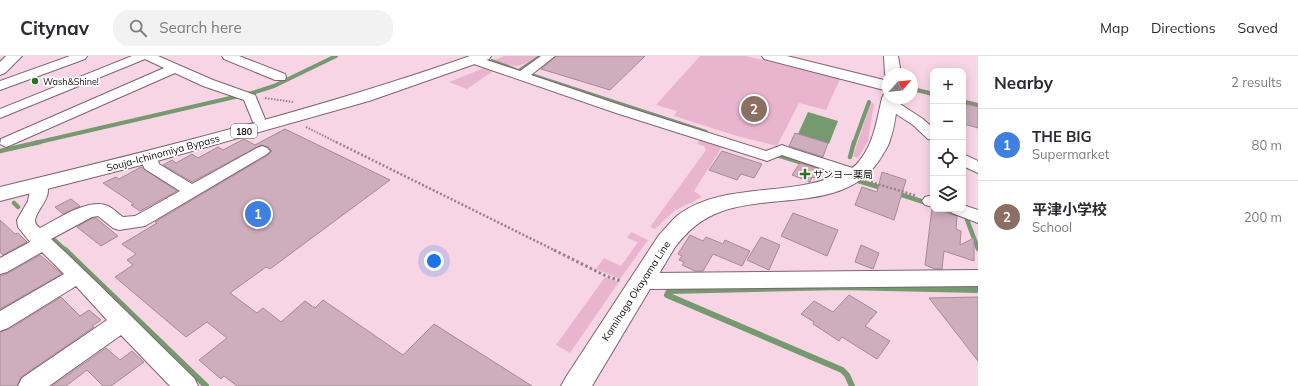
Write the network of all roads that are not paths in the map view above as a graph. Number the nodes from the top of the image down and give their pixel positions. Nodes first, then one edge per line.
1 (15, 56) edge
2 (81, 56) edge
3 (143, 56) edge
4 (148, 56) edge
5 (228, 56) edge
6 (451, 56) edge
7 (550, 56) edge
8 (769, 56) edge
9 (891, 56) edge
10 (479, 58) edge
11 (175, 68) junction
12 (892, 68) edge
13 (0, 70) edge
14 (524, 74) junction
15 (280, 77) dead end
16 (0, 86) edge
17 (882, 99) edge
18 (887, 104) edge
19 (891, 104) edge
20 (0, 114) edge
21 (258, 120) junction
22 (930, 135) edge
23 (6, 142) dead end
24 (262, 151) dead end
25 (150, 157) junction
26 (966, 160) edge
27 (978, 168) edge
28 (850, 178) junction
29 (39, 184) junction
30 (0, 185) edge
31 (192, 191) junction
32 (0, 194) edge
33 (966, 212) edge
34 (978, 217) edge
35 (40, 240) junction
36 (0, 267) edge
37 (78, 275) junction
38 (978, 278) edge
39 (634, 280) junction
40 (0, 322) edge
41 (122, 322) junction
42 (30, 386) edge
43 (186, 386) edge
44 (576, 386) edge

1 - 13 main road
2 - 16 street
3 - 20 street
4 - 11 street
5 - 15 street
6 - 21 main road, Souja-Ichinomiya Bypass / 180
7 - 14 street
8 - 17 main road
9 - 12 main road
10 - 14 street
10 - 25 main road, Souja-Ichinomiya Bypass / 180
11 - 21 street
11 - 23 street
14 - 28 street
18 - 28 main road, Kamihaga Okayama Line
19 - 22 street
21 - 30 main road, Souja-Ichinomiya Bypass / 180
24 - 31 street
25 - 29 main road, Souja-Ichinomiya Bypass / 180
25 - 31 street
26 - 27 street
28 - 39 main road, Kamihaga Okayama Line
29 - 32 main road, Souja-Ichinomiya Bypass / 180
29 - 35 street
31 - 35 street
33 - 34 street
35 - 36 street
35 - 37 street
37 - 40 street
37 - 41 street
38 - 39 street
39 - 44 main road, Kamihaga Okayama Line
41 - 42 street
41 - 43 street

